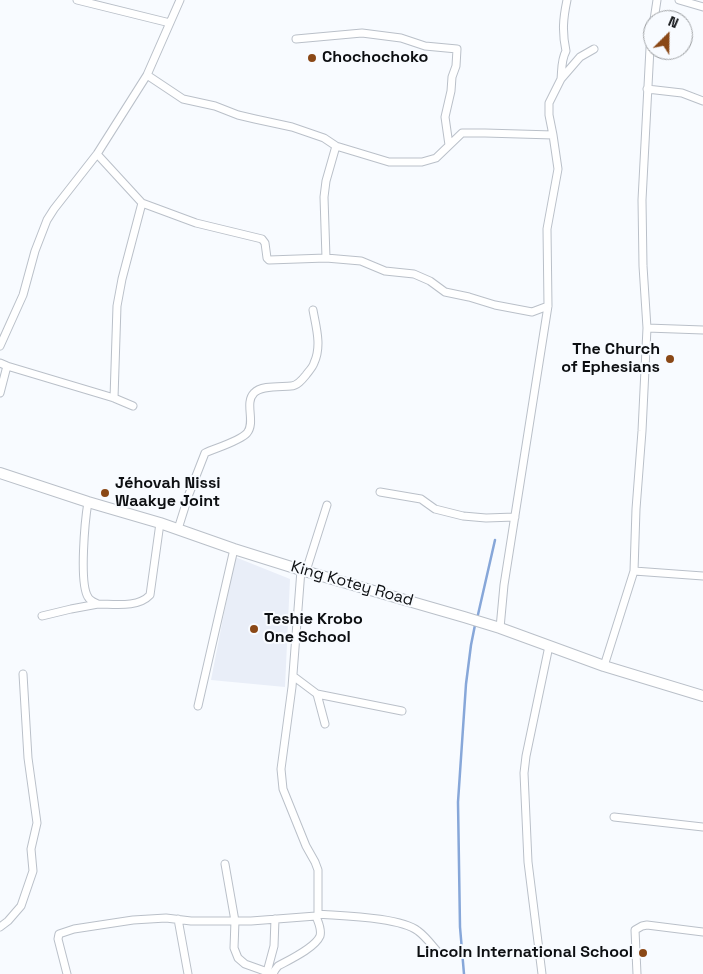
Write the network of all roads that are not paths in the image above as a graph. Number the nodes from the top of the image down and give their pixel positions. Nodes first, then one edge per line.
1 (77, 0) edge
2 (180, 0) edge
3 (567, 0) edge
4 (679, 0) edge
5 (703, 6) edge
6 (170, 23) junction
7 (296, 39) dead end
8 (594, 49) dead end
9 (649, 60) edge
10 (147, 75) junction
11 (561, 79) junction
12 (647, 89) junction
13 (703, 101) edge
14 (554, 135) junction
15 (449, 145) junction
16 (336, 146) junction
17 (97, 154) junction
18 (142, 203) junction
19 (326, 258) junction
20 (548, 306) junction
21 (313, 310) dead end
22 (647, 328) junction
23 (703, 330) edge
24 (0, 346) edge
25 (3, 364) edge
26 (0, 392) edge
27 (114, 398) junction
28 (133, 406) dead end
29 (0, 472) edge
30 (380, 492) dead end
31 (88, 502) junction
32 (327, 505) dead end
33 (515, 517) junction
34 (160, 523) junction
35 (178, 529) junction
36 (234, 548) junction
37 (304, 571) junction
38 (634, 571) junction
39 (703, 576) edge
40 (98, 604) junction
41 (42, 616) dead end
42 (495, 627) junction
43 (549, 646) junction
44 (604, 666) junction
45 (23, 674) dead end
46 (293, 676) junction
47 (317, 694) junction
48 (703, 696) edge
49 (198, 706) dead end
50 (402, 711) dead end
51 (324, 724) dead end
52 (614, 817) dead end
53 (703, 828) edge
54 (225, 864) dead end
55 (317, 915) junction
56 (178, 919) junction
57 (275, 919) junction
58 (235, 921) junction
59 (0, 927) edge
60 (703, 932) edge
61 (437, 951) dead end
62 (271, 973) edge
63 (67, 974) edge
64 (188, 974) edge
65 (542, 974) edge
66 (637, 974) edge

1 - 6 street
2 - 6 street
3 - 11 street
4 - 5 street
6 - 10 street
7 - 15 street
8 - 11 street
9 - 12 street
10 - 16 street
10 - 17 street
11 - 14 street
12 - 13 street
12 - 22 street
14 - 15 street
14 - 20 street
15 - 16 street
16 - 19 street
17 - 18 street
17 - 24 street
18 - 19 street
18 - 27 street
19 - 20 street
20 - 33 street
21 - 35 street
22 - 23 street
22 - 38 street
25 - 26 street
25 - 27 street
27 - 28 street
29 - 31 street, King Kotey Road
30 - 33 street
31 - 34 street, King Kotey Road
31 - 40 street
32 - 37 street
33 - 42 street
34 - 35 street, King Kotey Road
34 - 40 street
35 - 36 street, King Kotey Road
36 - 37 street, King Kotey Road
36 - 49 street
37 - 42 street, King Kotey Road
37 - 46 street
38 - 39 street
38 - 44 street
40 - 41 street
42 - 43 street, King Kotey Road
43 - 44 street, King Kotey Road
43 - 65 street
44 - 48 street, King Kotey Road
45 - 59 street
46 - 47 street
46 - 55 street
47 - 50 street
47 - 51 street
52 - 53 street
54 - 58 street
55 - 57 street
55 - 61 street
55 - 62 street
56 - 58 street
56 - 63 street
56 - 64 street
57 - 58 street
57 - 62 street
58 - 62 street
60 - 66 street

